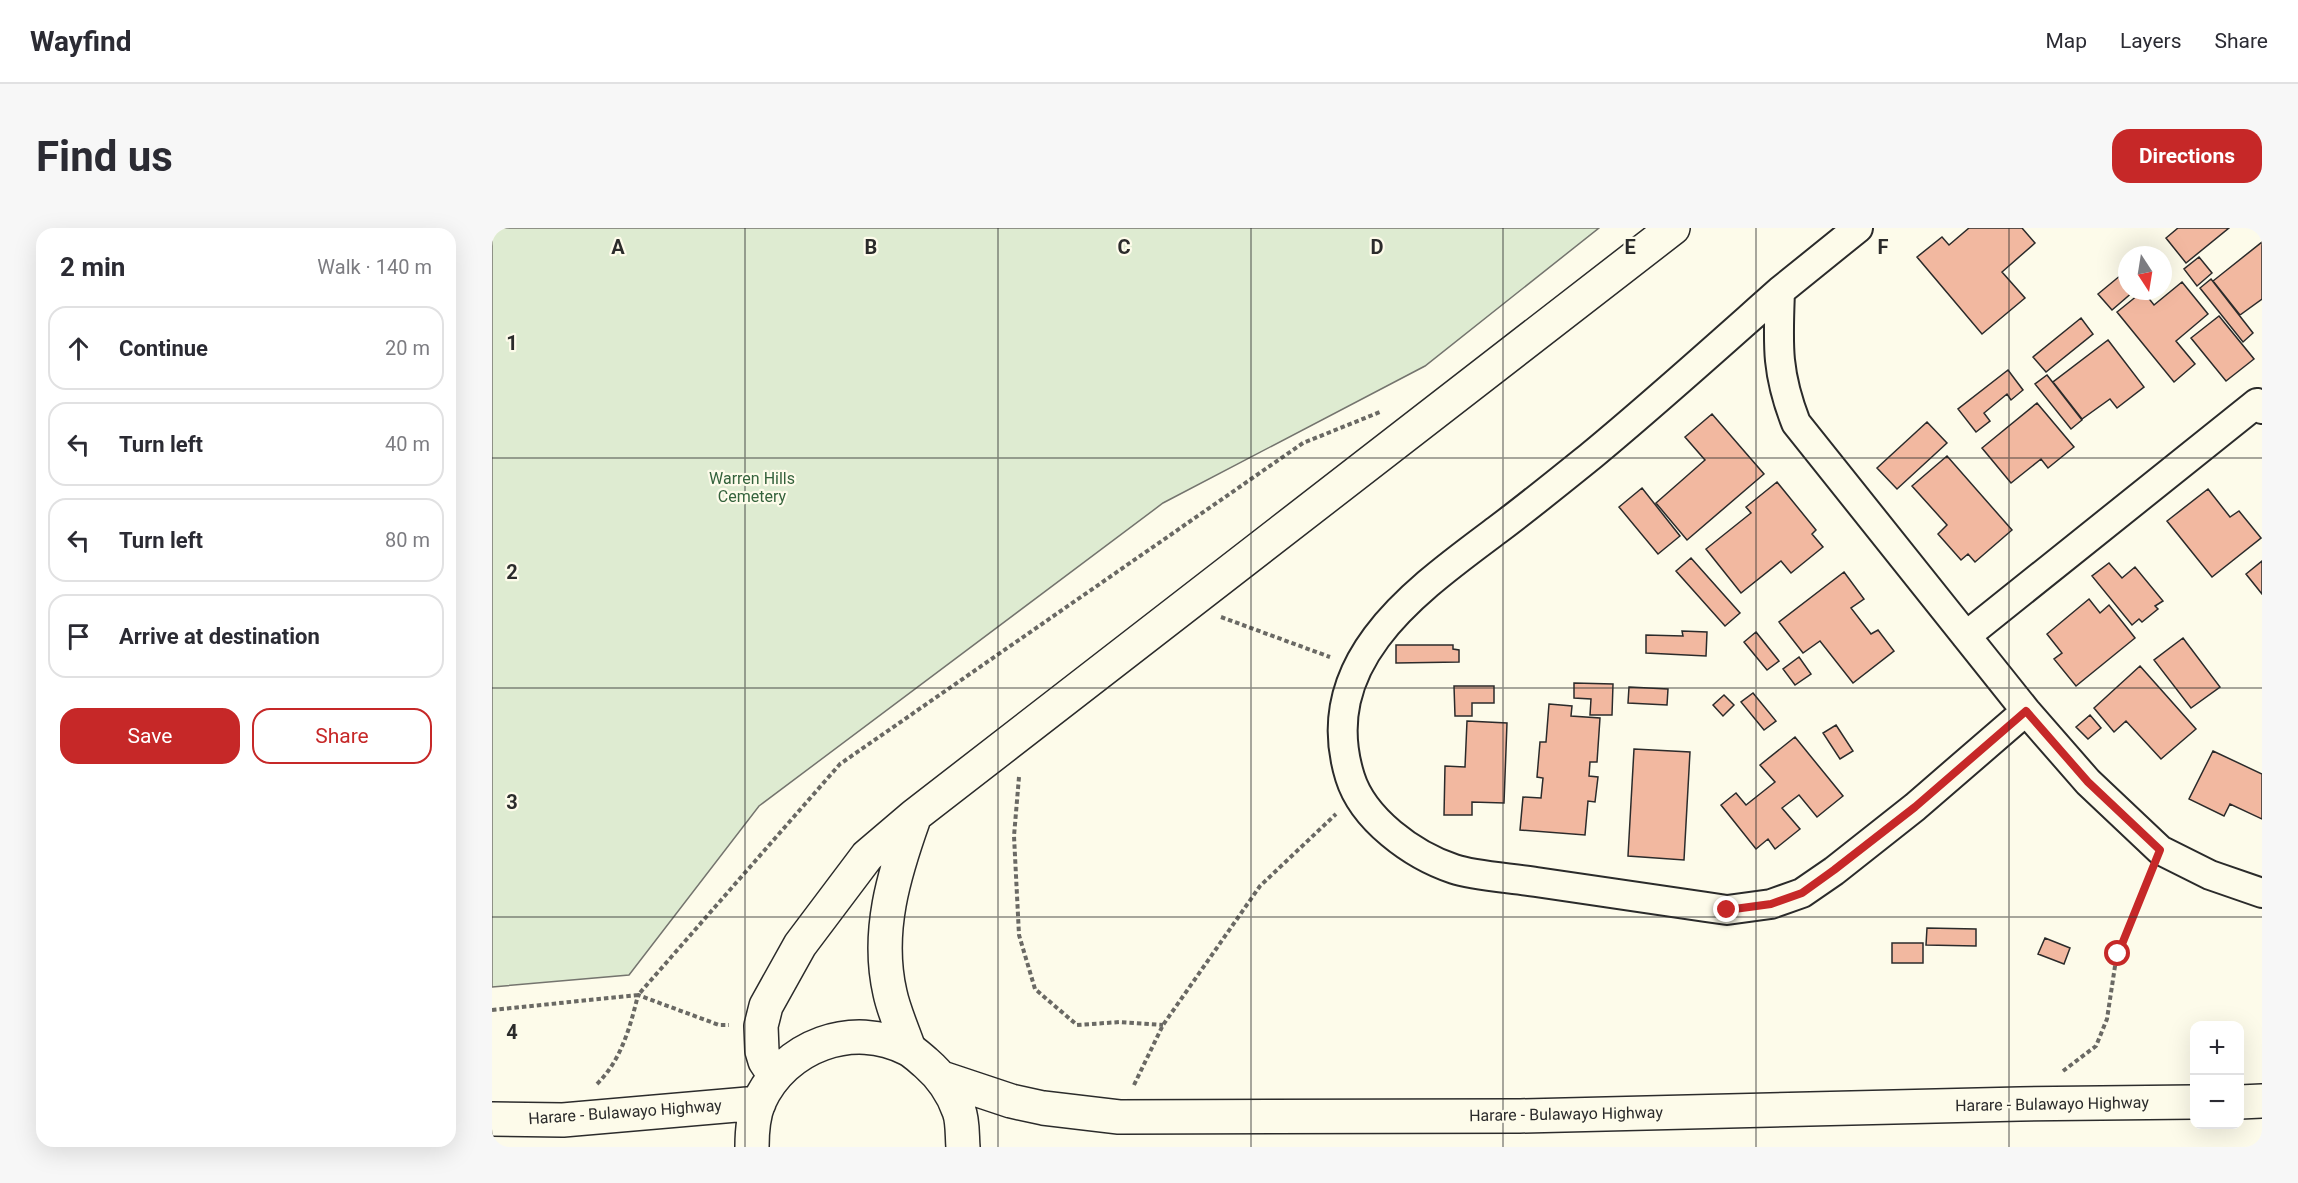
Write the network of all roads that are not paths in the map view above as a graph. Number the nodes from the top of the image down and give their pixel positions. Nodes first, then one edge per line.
1 (1673, 228) edge
2 (1858, 228) edge
3 (1780, 291) junction
4 (2260, 403) edge
5 (1966, 636) junction
6 (2026, 711) junction
7 (914, 816) junction
8 (2262, 893) edge
9 (909, 1049) junction
10 (942, 1077) junction
11 (767, 1089) junction
12 (2244, 1101) edge
13 (2262, 1101) edge
14 (2190, 1102) edge
15 (492, 1119) edge
16 (752, 1147) edge
17 (963, 1147) edge

1 - 7 main road
2 - 3 street
3 - 5 street
3 - 6 street
4 - 5 street
5 - 6 street
6 - 8 street
7 - 9 main road
7 - 11 main road
9 - 10 main road, Harare - Bulawayo Highway
9 - 11 main road, Harare - Bulawayo Highway
10 - 14 main road, Harare - Bulawayo Highway
10 - 17 main road, Harare - Bulawayo Highway
11 - 15 main road, Harare - Bulawayo Highway
11 - 16 main road
12 - 13 main road

